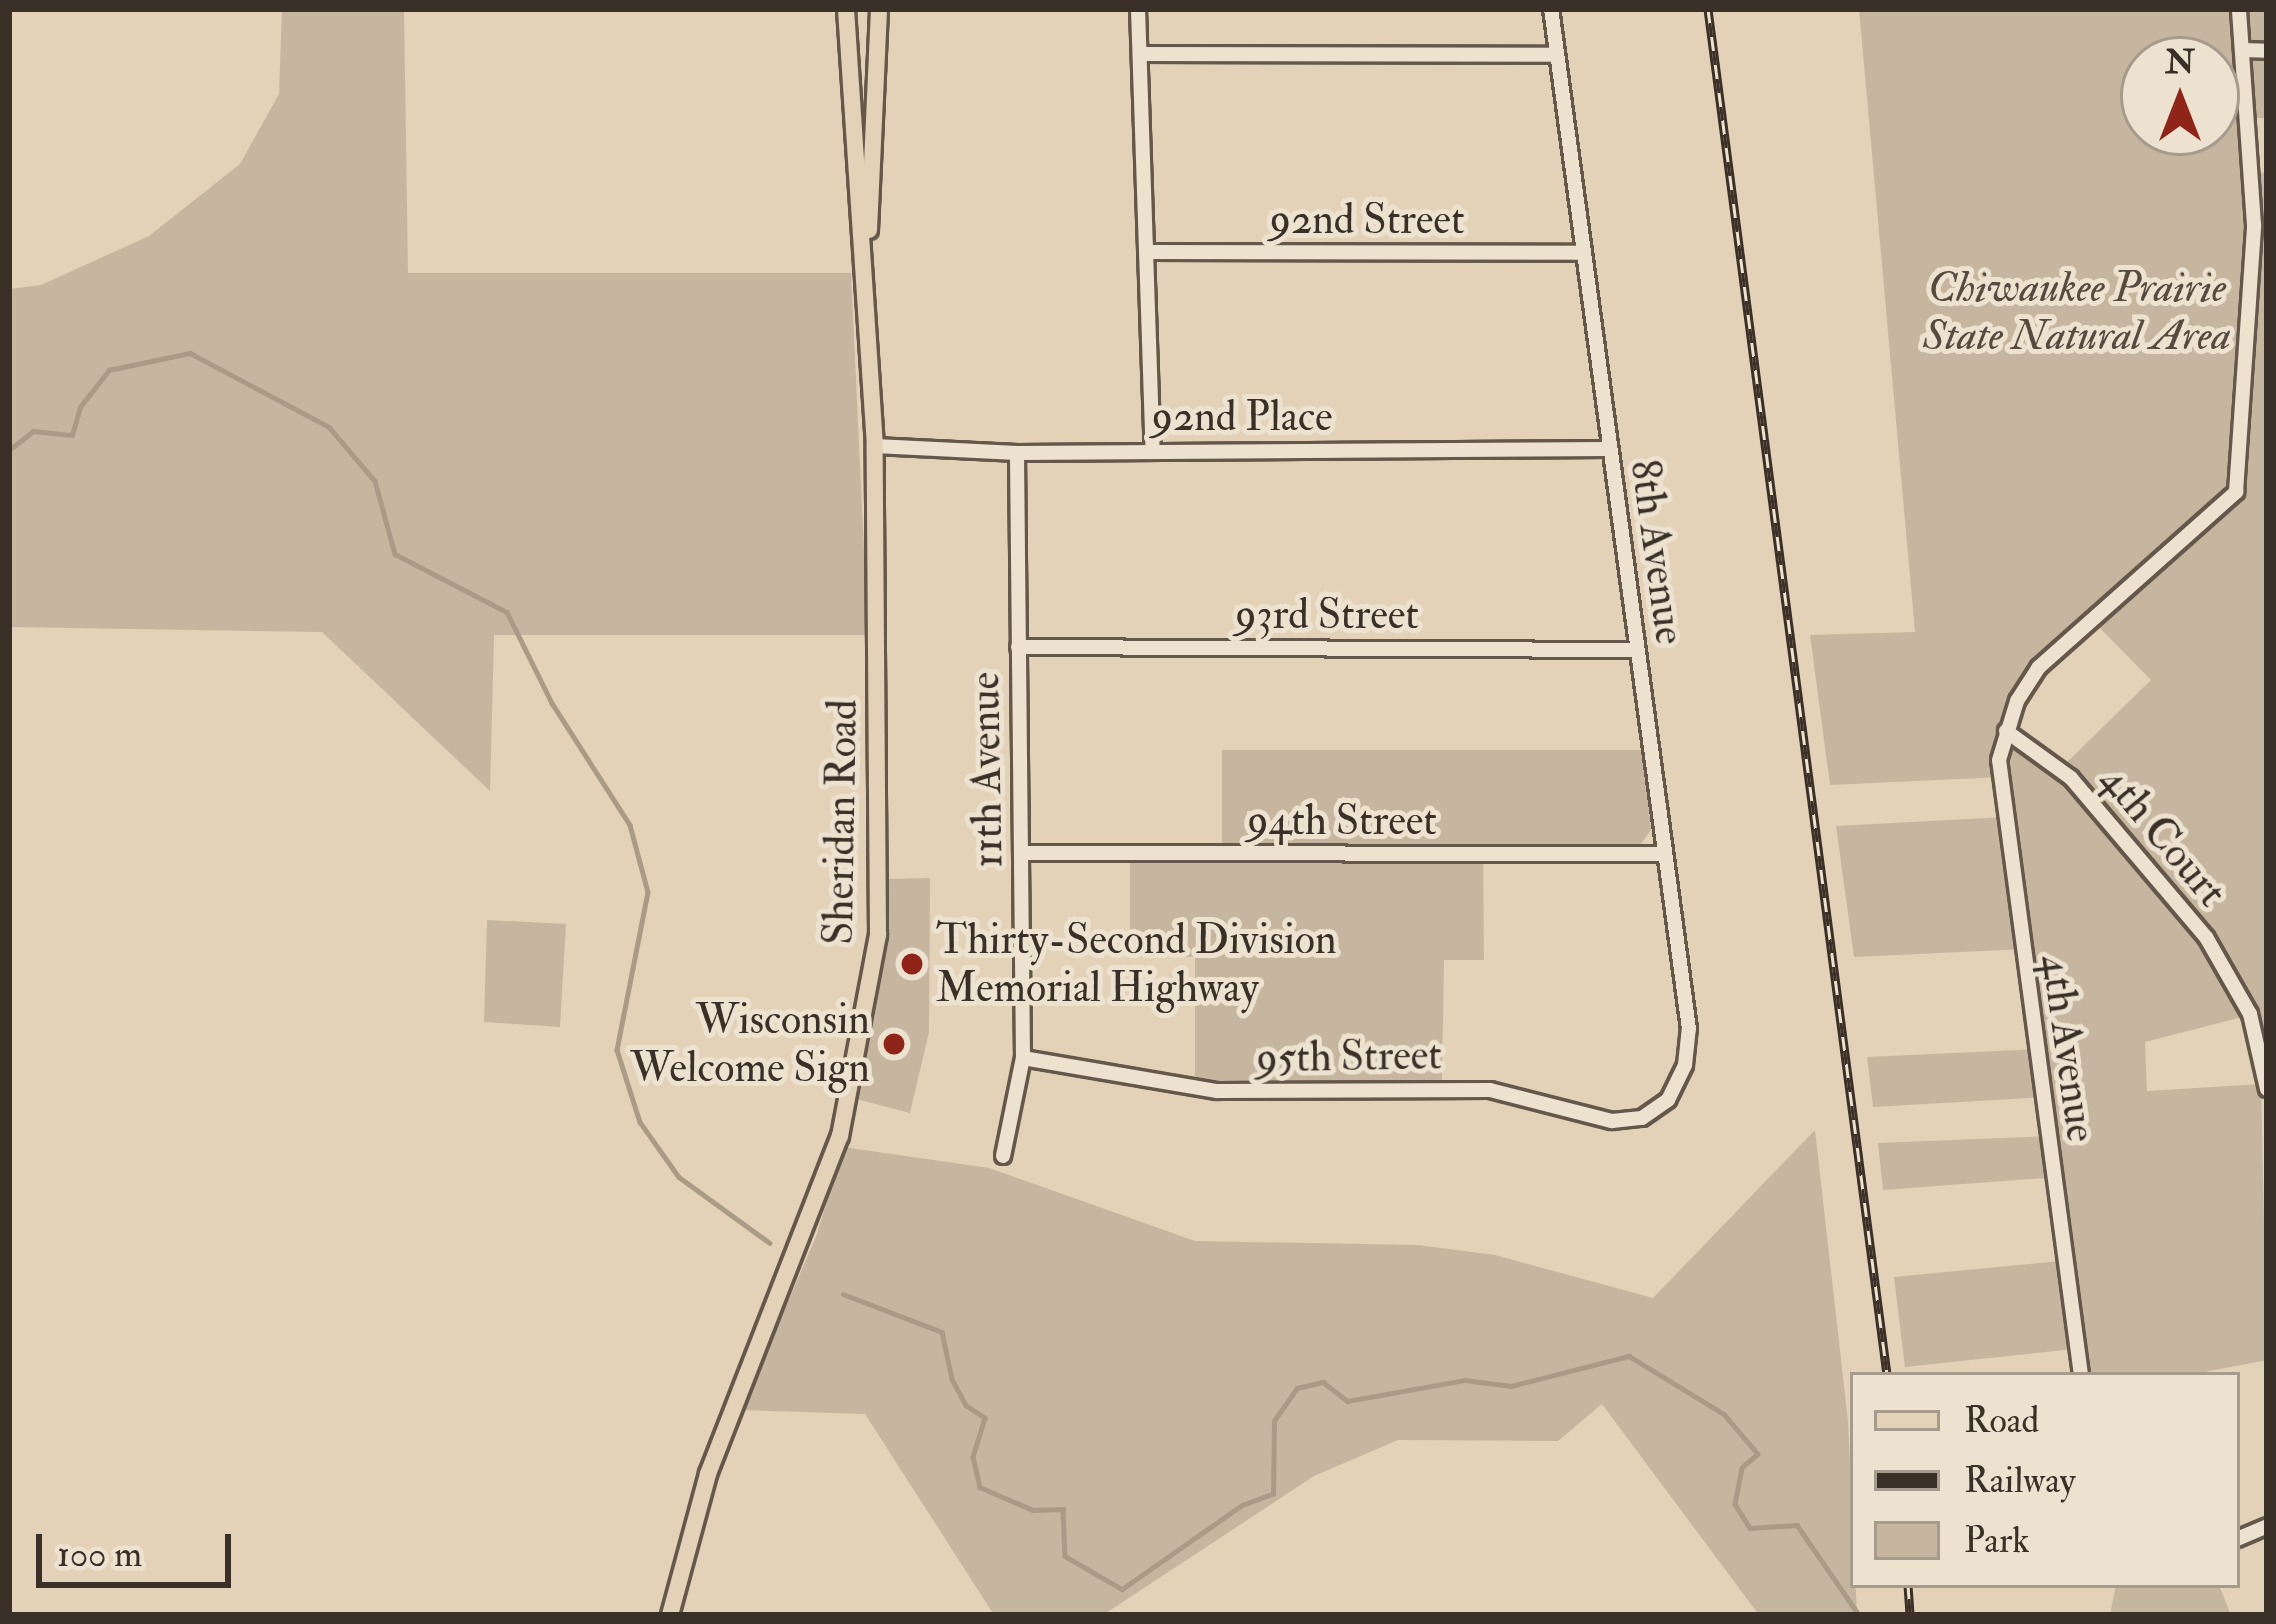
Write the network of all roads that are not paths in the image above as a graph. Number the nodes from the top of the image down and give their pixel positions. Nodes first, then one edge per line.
1 (846, 9) edge
2 (879, 9) edge
3 (1138, 9) edge
4 (1551, 9) edge
5 (2239, 9) edge
6 (2243, 50) junction
7 (2267, 51) edge
8 (1140, 54) junction
9 (1555, 55) junction
10 (1152, 252) junction
11 (1582, 254) junction
12 (864, 285) junction
13 (875, 446) junction
14 (1609, 449) junction
15 (1153, 450) junction
16 (1017, 453) junction
17 (1018, 647) junction
18 (1636, 650) junction
19 (2006, 731) junction
20 (1022, 853) junction
21 (1662, 854) junction
22 (1023, 1058) junction
23 (2266, 1081) edge
24 (1668, 1100) joint
25 (1003, 1156) dead end
26 (2081, 1372) edge
27 (670, 1615) edge

1 - 12 main road, Sheridan Road
2 - 12 main road, Sheridan Road
3 - 8 street
4 - 9 street, 8th Avenue
5 - 6 street
6 - 7 street
6 - 19 street
8 - 9 street
8 - 10 street
9 - 11 street, 8th Avenue
10 - 11 street, 92nd Street
10 - 15 street
11 - 14 street, 8th Avenue
12 - 13 main road, Sheridan Road
13 - 16 street, 92nd Place
13 - 27 main road, Sheridan Road
14 - 15 street, 92nd Place
14 - 18 street, 8th Avenue
15 - 16 street, 92nd Place
16 - 17 street, 11th Avenue
17 - 18 street, 93rd Street
17 - 20 street, 11th Avenue
18 - 21 street, 8th Avenue
19 - 23 street, 4th Court
19 - 26 street, 4th Avenue
20 - 21 street, 94th Street
20 - 22 street, 11th Avenue
21 - 24 street, 8th Avenue
22 - 24 street, 95th Street
22 - 25 street, 11th Avenue

